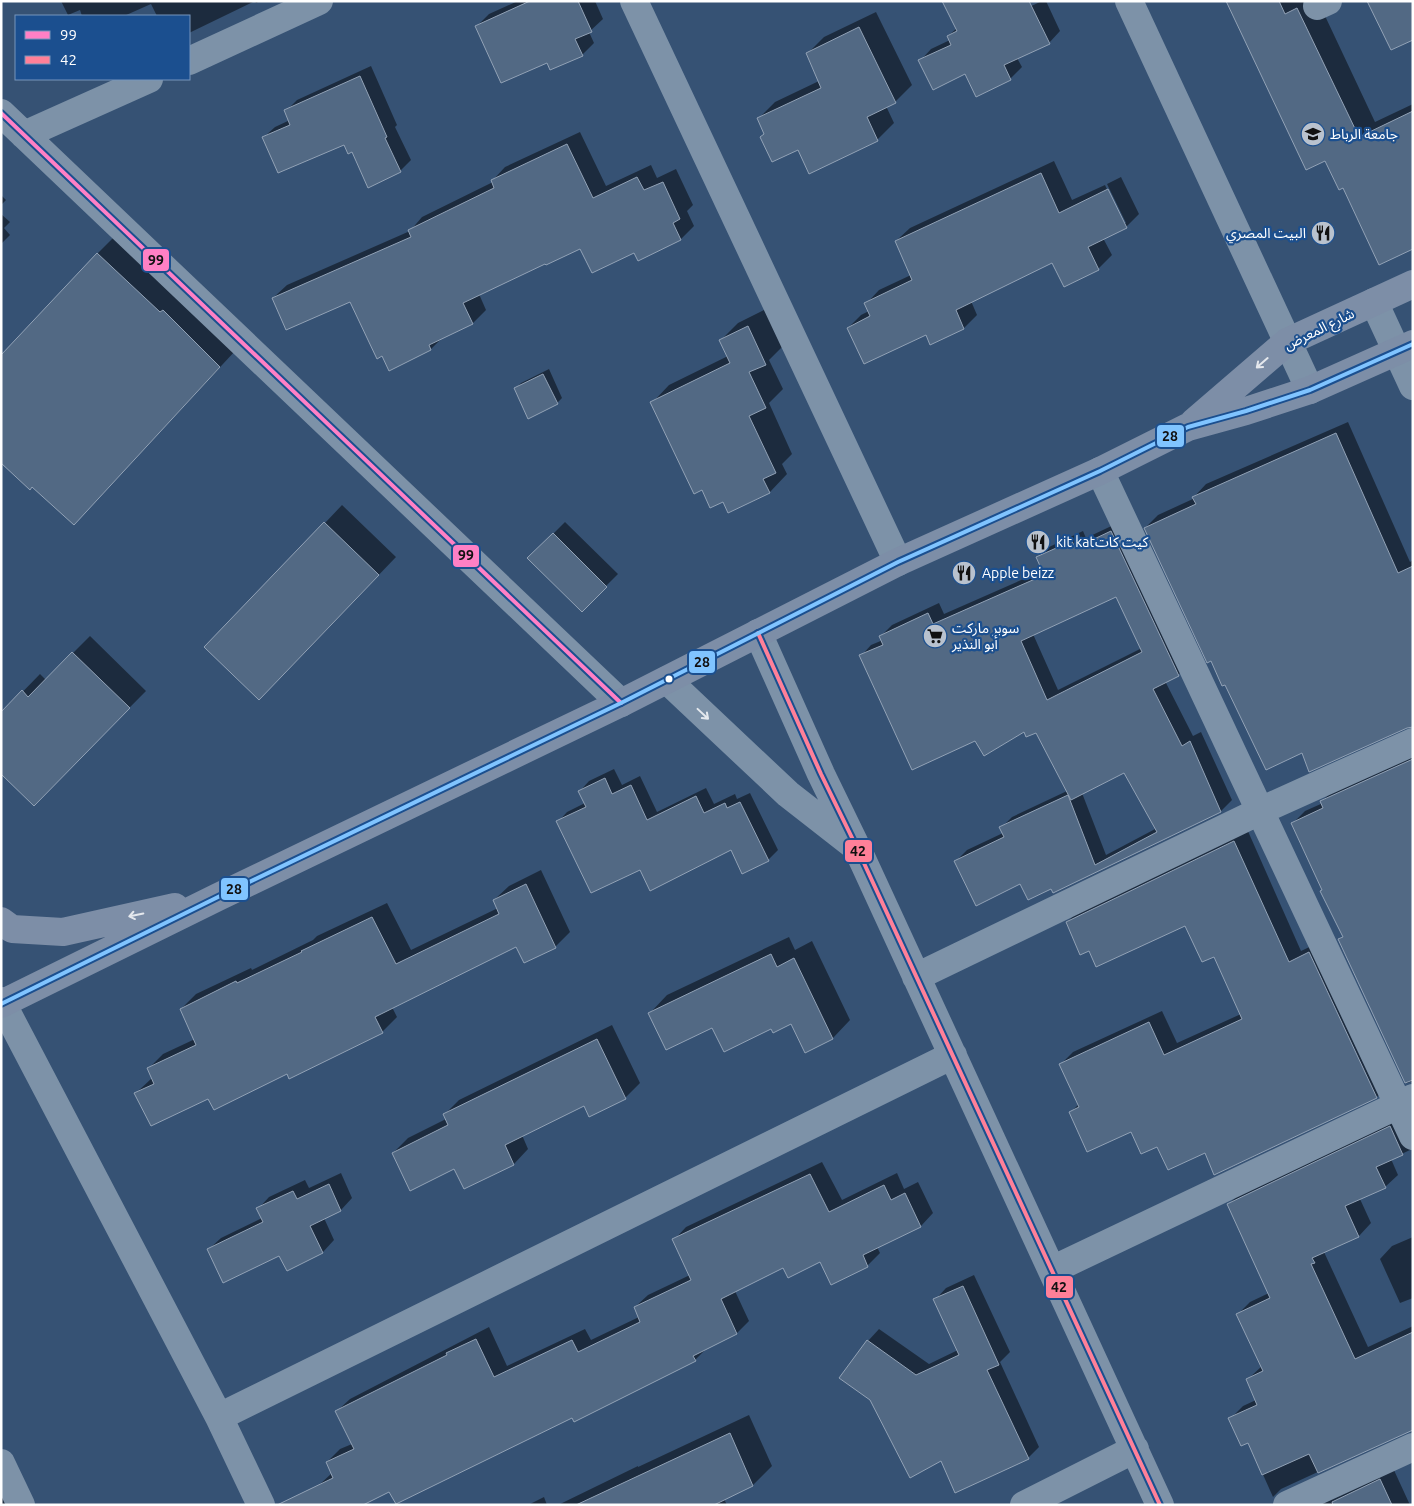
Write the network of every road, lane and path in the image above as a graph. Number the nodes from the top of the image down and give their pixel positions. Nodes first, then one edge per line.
1 (319, 1) edge
2 (634, 1) edge
3 (1129, 1) edge
4 (190, 60) edge
5 (147, 80) edge
6 (1, 113) edge
7 (24, 135) junction
8 (1413, 284) edge
9 (1374, 302) junction
10 (1287, 342) junction
11 (1404, 348) edge
12 (1413, 386) edge
13 (1310, 390) junction
14 (1188, 427) junction
15 (1100, 471) junction
16 (898, 562) junction
17 (758, 633) junction
18 (667, 680) junction
19 (621, 703) junction
20 (1413, 742) edge
21 (1260, 811) junction
22 (857, 848) junction
23 (218, 897) junction
24 (1, 921) edge
25 (916, 976) junction
26 (2, 1003) edge
27 (953, 1055) junction
28 (1406, 1101) edge
29 (1413, 1136) edge
30 (1052, 1270) junction
31 (219, 1417) junction
32 (1413, 1447) edge
33 (1135, 1449) junction
34 (1, 1462) edge
35 (22, 1505) edge
36 (261, 1505) edge
37 (1024, 1505) edge
38 (1160, 1505) edge
39 (1287, 1505) edge

1 - 4 street
2 - 16 street
3 - 10 street
5 - 7 street
6 - 7 street
7 - 19 street
8 - 9 main road, شارع المعرض
9 - 10 main road, شارع المعرض
9 - 11 street
10 - 13 street
10 -> 14 main road, شارع المعرض
11 - 12 street
11 - 13 main road, شارع المعرض
13 - 14 main road, شارع المعرض
14 - 15 main road, شارع المعرض
15 - 16 main road, شارع المعرض
15 - 21 street
16 - 17 main road, شارع المعرض
17 - 18 main road, شارع المعرض
17 - 22 street
18 - 19 main road, شارع المعرض
18 -> 22 street
19 - 23 main road, شارع المعرض
20 - 21 street
21 - 25 street
21 - 28 street
22 - 25 street
23 -> 24 main road
23 - 26 main road, شارع المعرض
25 - 27 street
26 - 31 street
27 - 30 street
27 - 31 street
28 - 29 street
28 - 30 street
30 - 33 street
31 - 36 street
32 - 39 street
33 - 37 street
33 - 38 street
34 - 35 street

